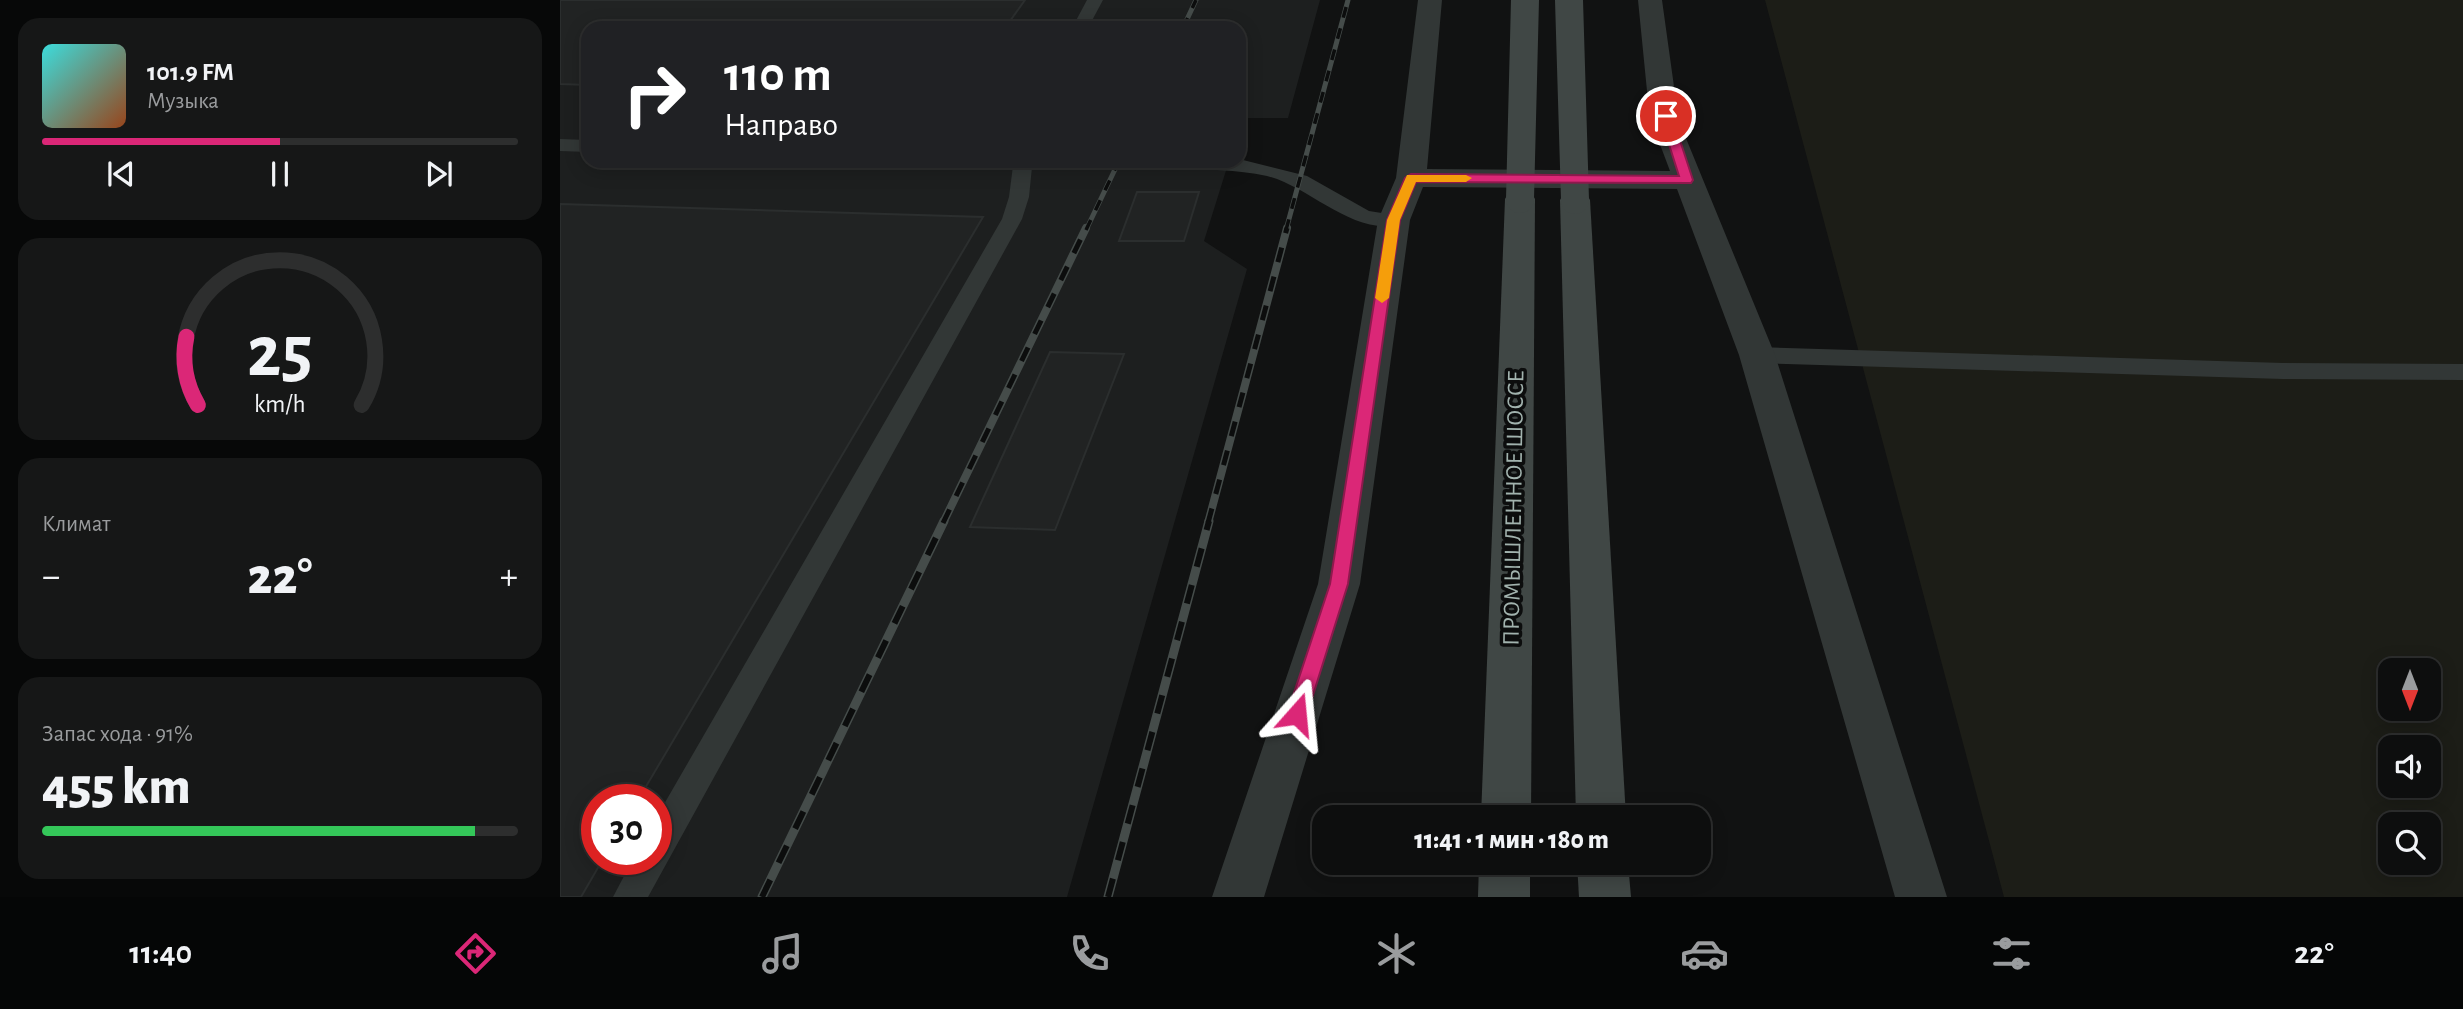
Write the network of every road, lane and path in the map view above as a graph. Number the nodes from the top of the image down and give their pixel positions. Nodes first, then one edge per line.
1 (1096, 0) edge
2 (1430, 0) edge
3 (1525, 0) edge
4 (1569, 0) edge
5 (1650, 0) edge
6 (1084, 21) edge
7 (560, 145) edge
8 (581, 146) edge
9 (1246, 166) edge
10 (1022, 168) edge
11 (1411, 178) junction
12 (1687, 180) junction
13 (1394, 220) junction
14 (1757, 355) junction
15 (2463, 372) edge
16 (1506, 805) edge
17 (1600, 805) edge
18 (672, 822) edge
19 (642, 875) edge
20 (1504, 875) edge
21 (1604, 875) edge
22 (630, 897) edge
23 (1238, 897) edge
24 (1504, 897) edge
25 (1605, 897) edge
26 (1921, 897) edge

1 - 6 lane
2 - 11 street
3 - 16 main road, ПРОМЫШЛЕННОЕ ШОССЕ, bridge
4 - 17 main road, bridge
5 - 12 street
7 - 8 lane
9 - 13 lane
10 - 18 lane
11 - 12 street
11 - 13 street
12 - 14 street
13 - 23 street
14 - 15 lane
14 - 26 street
19 - 22 lane
20 - 24 main road
21 - 25 main road

